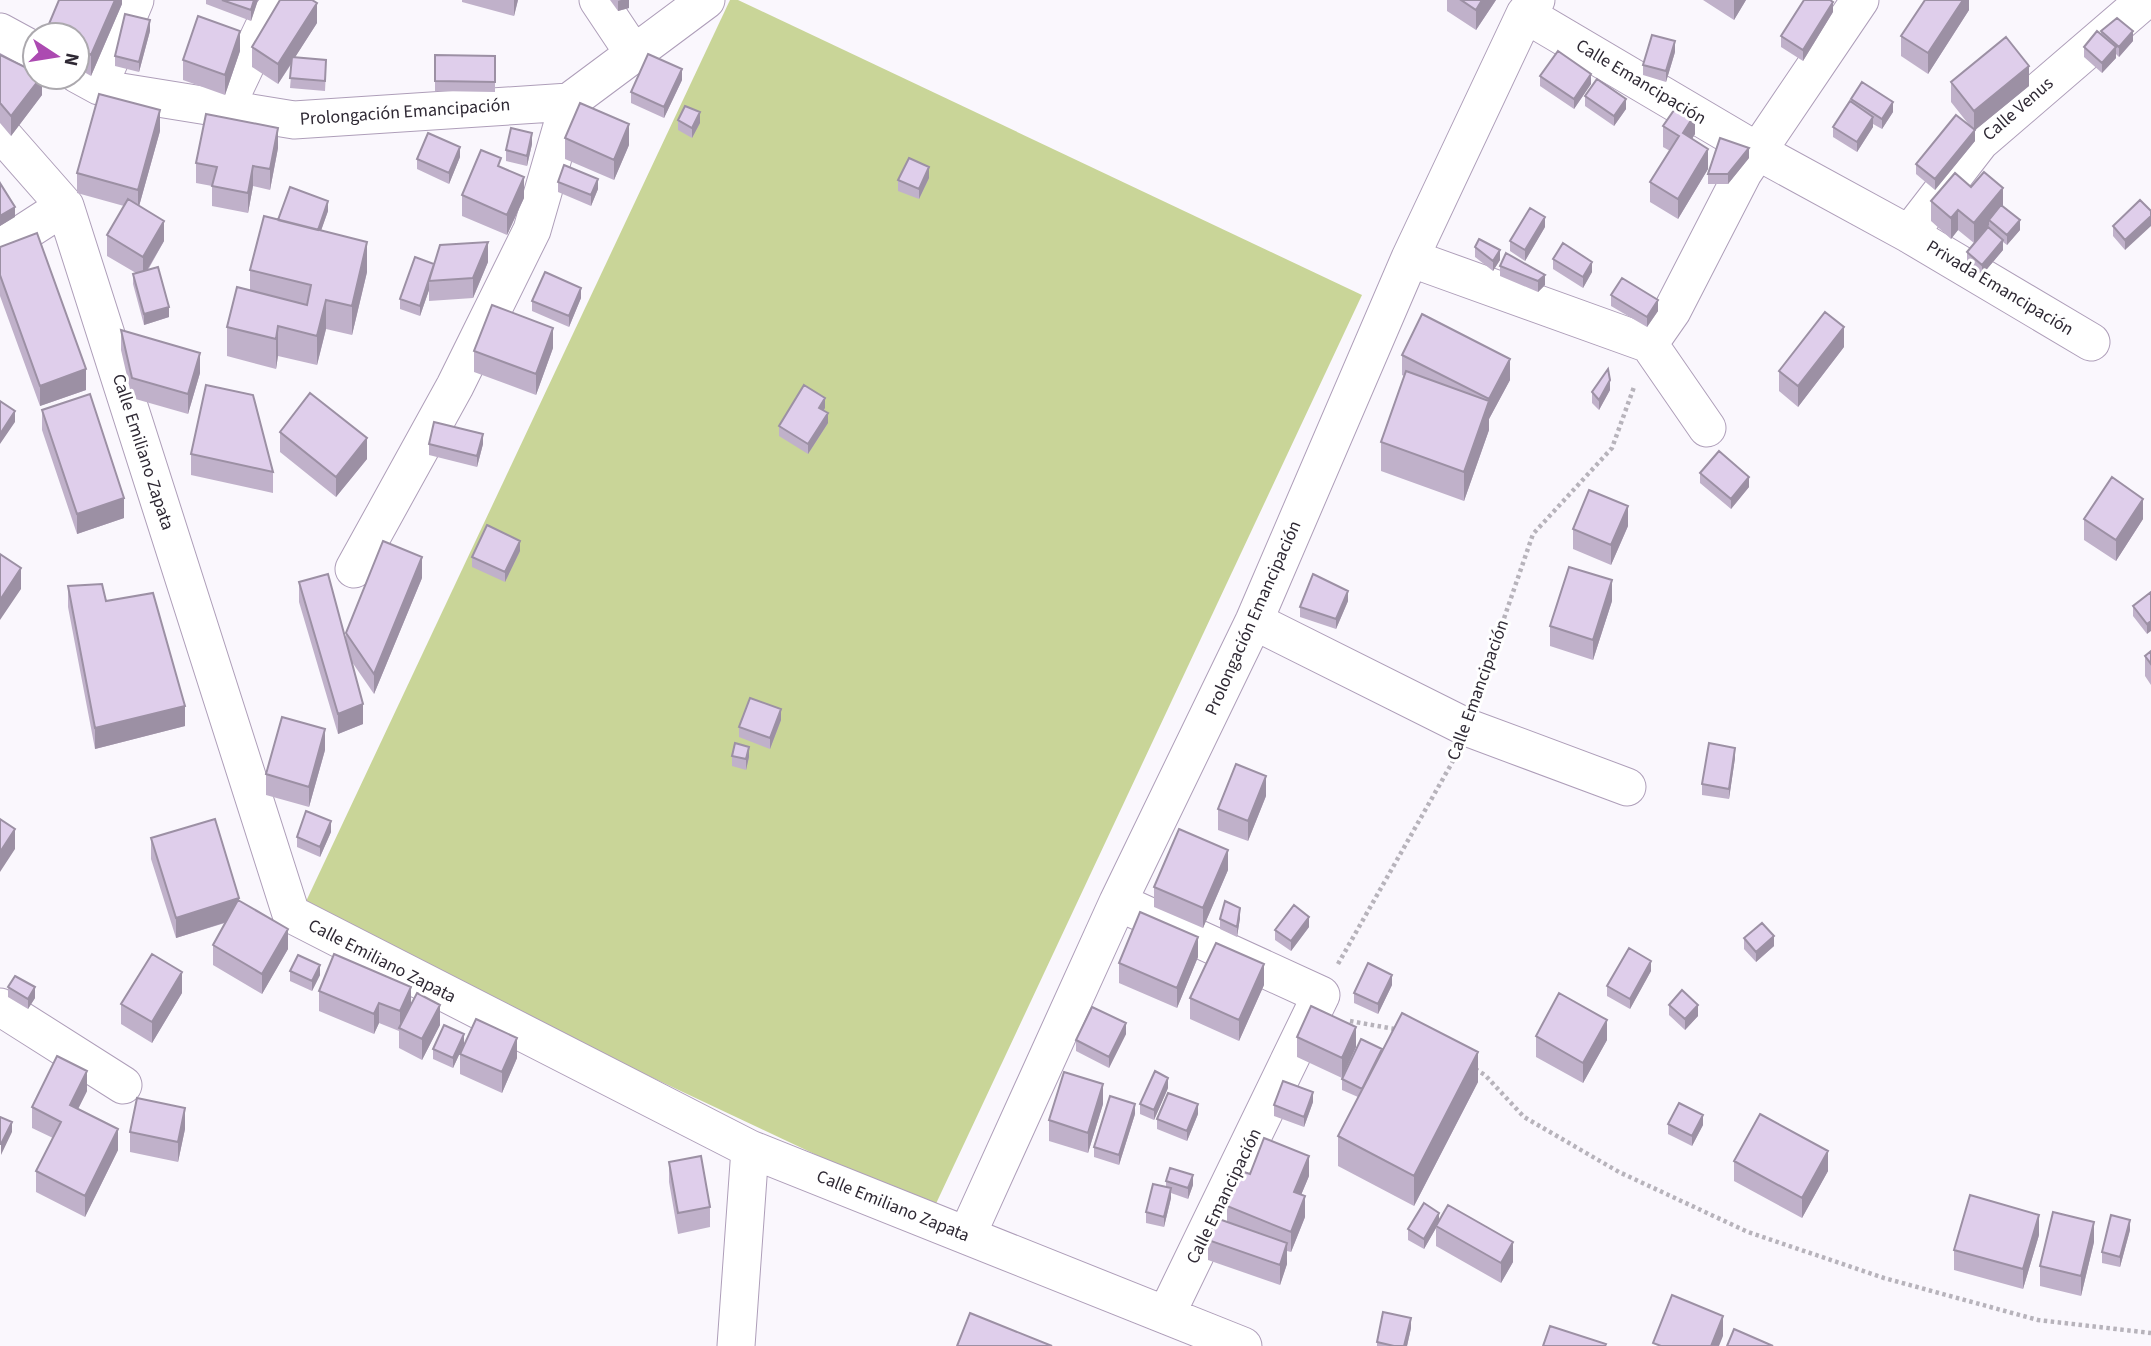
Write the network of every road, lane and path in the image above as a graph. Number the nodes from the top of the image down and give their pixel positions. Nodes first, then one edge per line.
1 (135, 0) edge
2 (284, 0) edge
3 (598, 0) edge
4 (706, 0) edge
5 (1860, 0) edge
6 (2144, 0) edge
7 (2151, 6) edge
8 (1530, 7) edge
9 (0, 32) edge
10 (21, 43) edge
11 (634, 54) junction
12 (91, 75) edge
13 (91, 81) edge
14 (569, 102) junction
15 (225, 109) junction
16 (0, 132) edge
17 (1757, 151) junction
18 (65, 206) junction
19 (1909, 234) junction
20 (0, 248) edge
21 (1410, 258) junction
22 (2091, 342) dead end
23 (1649, 344) junction
24 (1707, 428) dead end
25 (354, 569) dead end
26 (1254, 621) junction
27 (1466, 727) junction
28 (1627, 787) dead end
29 (1118, 902) junction
30 (1321, 995) junction
31 (0, 1007) edge
32 (1404, 1030) edge
33 (1474, 1068) edge
34 (123, 1085) dead end
35 (750, 1149) junction
36 (967, 1235) junction
37 (1166, 1315) junction
38 (2151, 1333) edge
39 (736, 1346) edge
40 (1243, 1346) edge

1 - 12 street
2 - 15 street
3 - 11 street
4 - 11 street
5 - 17 street
6 - 7 street
6 - 19 street, Calle Venus
8 - 17 street, Calle Emancipación
8 - 21 street, Prolongación Emancipación
9 - 10 street
11 - 14 street
13 - 15 street, Prolongación Emancipación
14 - 15 street, Prolongación Emancipación
14 - 25 street
16 - 18 street, Calle Emiliano Zapata
17 - 19 street, Calle Emancipación
17 - 23 street
18 - 20 street
18 - 35 street, Calle Emiliano Zapata
19 - 22 street, Privada Emancipación
21 - 23 street
21 - 26 street, Prolongación Emancipación
23 - 24 street
23 - 27 path, Calle Emancipación
26 - 27 street
26 - 29 street, Prolongación Emancipación
27 - 28 street
27 - 30 path, Calle Emancipación
29 - 30 street
29 - 36 street, Prolongación Emancipación
30 - 32 path
30 - 37 street, Calle Emancipación
31 - 34 street
33 - 38 path
35 - 36 street, Calle Emiliano Zapata
35 - 39 street
36 - 37 street, Calle Emiliano Zapata
37 - 40 street, Calle Emiliano Zapata

